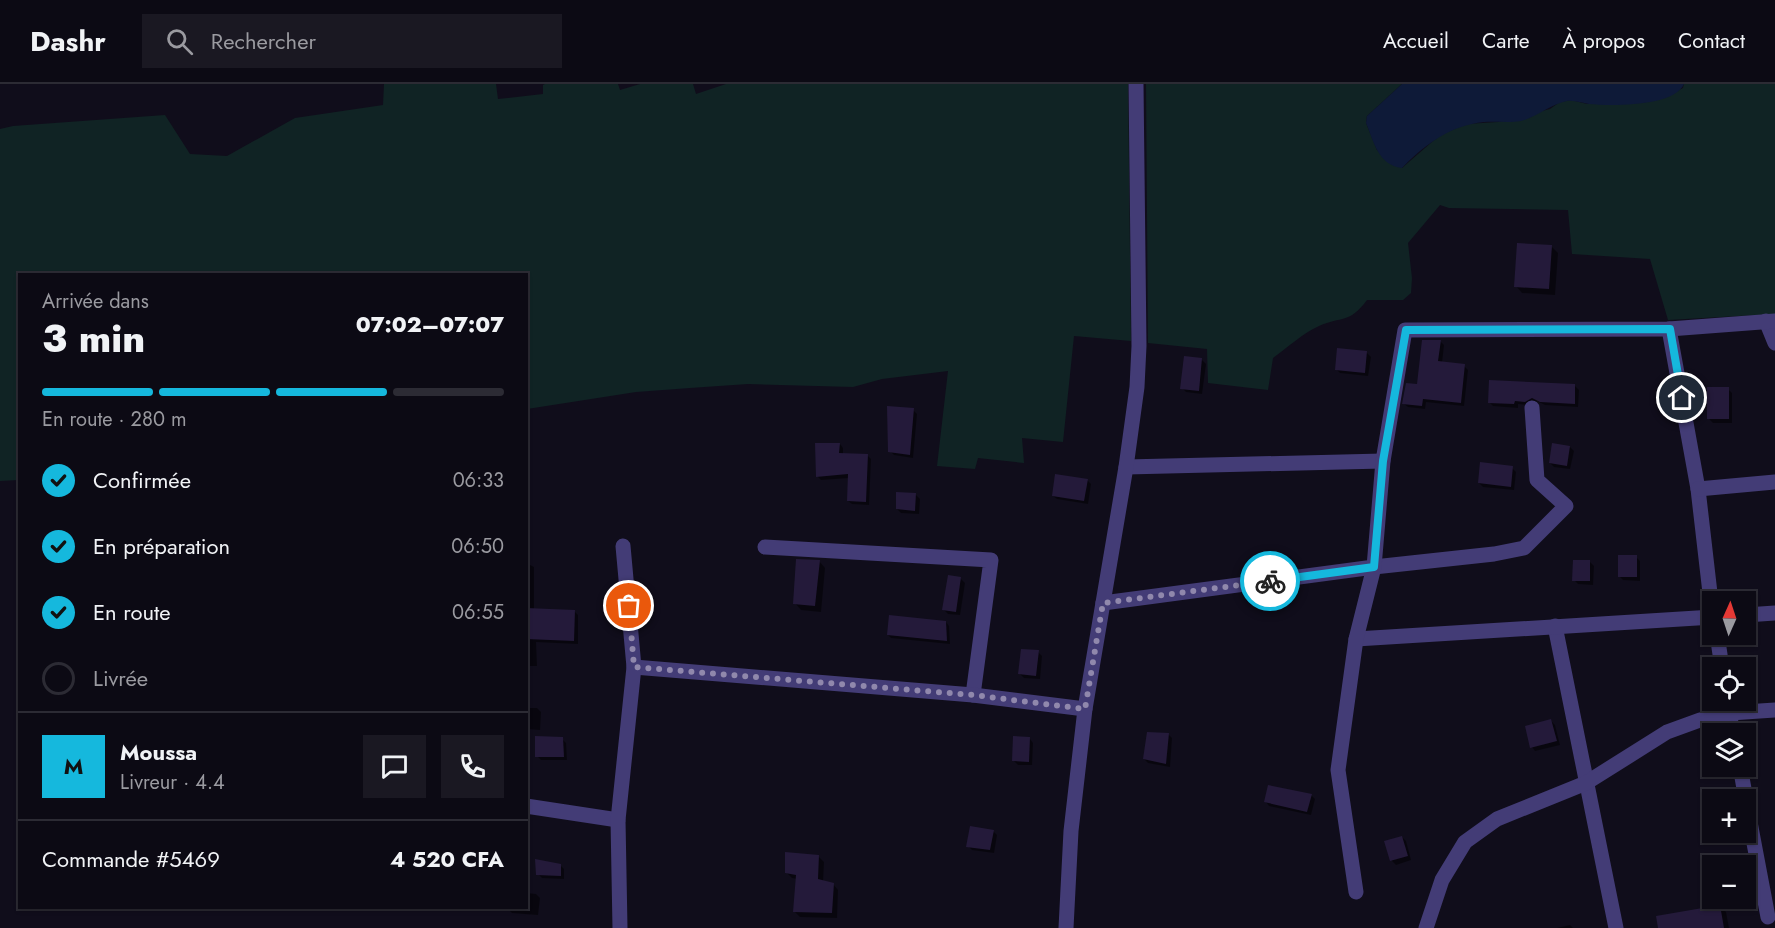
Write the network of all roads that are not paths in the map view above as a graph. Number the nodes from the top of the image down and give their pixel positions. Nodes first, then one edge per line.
1 (1136, 84) edge
2 (1771, 321) edge
3 (1670, 329) junction
4 (1775, 344) edge
5 (1532, 408) dead end
6 (1383, 461) junction
7 (1126, 467) junction
8 (1775, 482) edge
9 (1698, 489) junction
10 (623, 546) dead end
11 (765, 547) dead end
12 (1374, 567) junction
13 (1710, 591) edge
14 (1103, 603) junction
15 (1775, 613) edge
16 (1756, 614) edge
17 (1702, 619) edge
18 (1555, 626) junction
19 (1356, 639) junction
20 (634, 667) junction
21 (973, 695) junction
22 (1085, 709) junction
23 (1756, 709) edge
24 (1775, 710) edge
25 (1719, 711) edge
26 (1586, 783) junction
27 (528, 806) edge
28 (618, 820) junction
29 (1754, 843) edge
30 (1356, 892) dead end
31 (1767, 918) edge
32 (620, 928) edge
33 (1066, 928) edge
34 (1426, 928) edge
35 (1616, 928) edge

1 - 7 street
2 - 3 street
2 - 4 street
3 - 6 street
3 - 9 street
5 - 12 street
6 - 7 street
6 - 12 street
7 - 14 street
8 - 9 street
9 - 13 street
10 - 20 street
11 - 21 street
12 - 14 street
12 - 19 street
14 - 22 street
15 - 16 street
17 - 18 street
18 - 19 street
18 - 26 street
19 - 30 street
20 - 21 street
20 - 28 street
21 - 22 street
22 - 33 street
23 - 24 street
25 - 26 street
26 - 34 street
26 - 35 street
27 - 28 street
28 - 32 street
29 - 31 street

